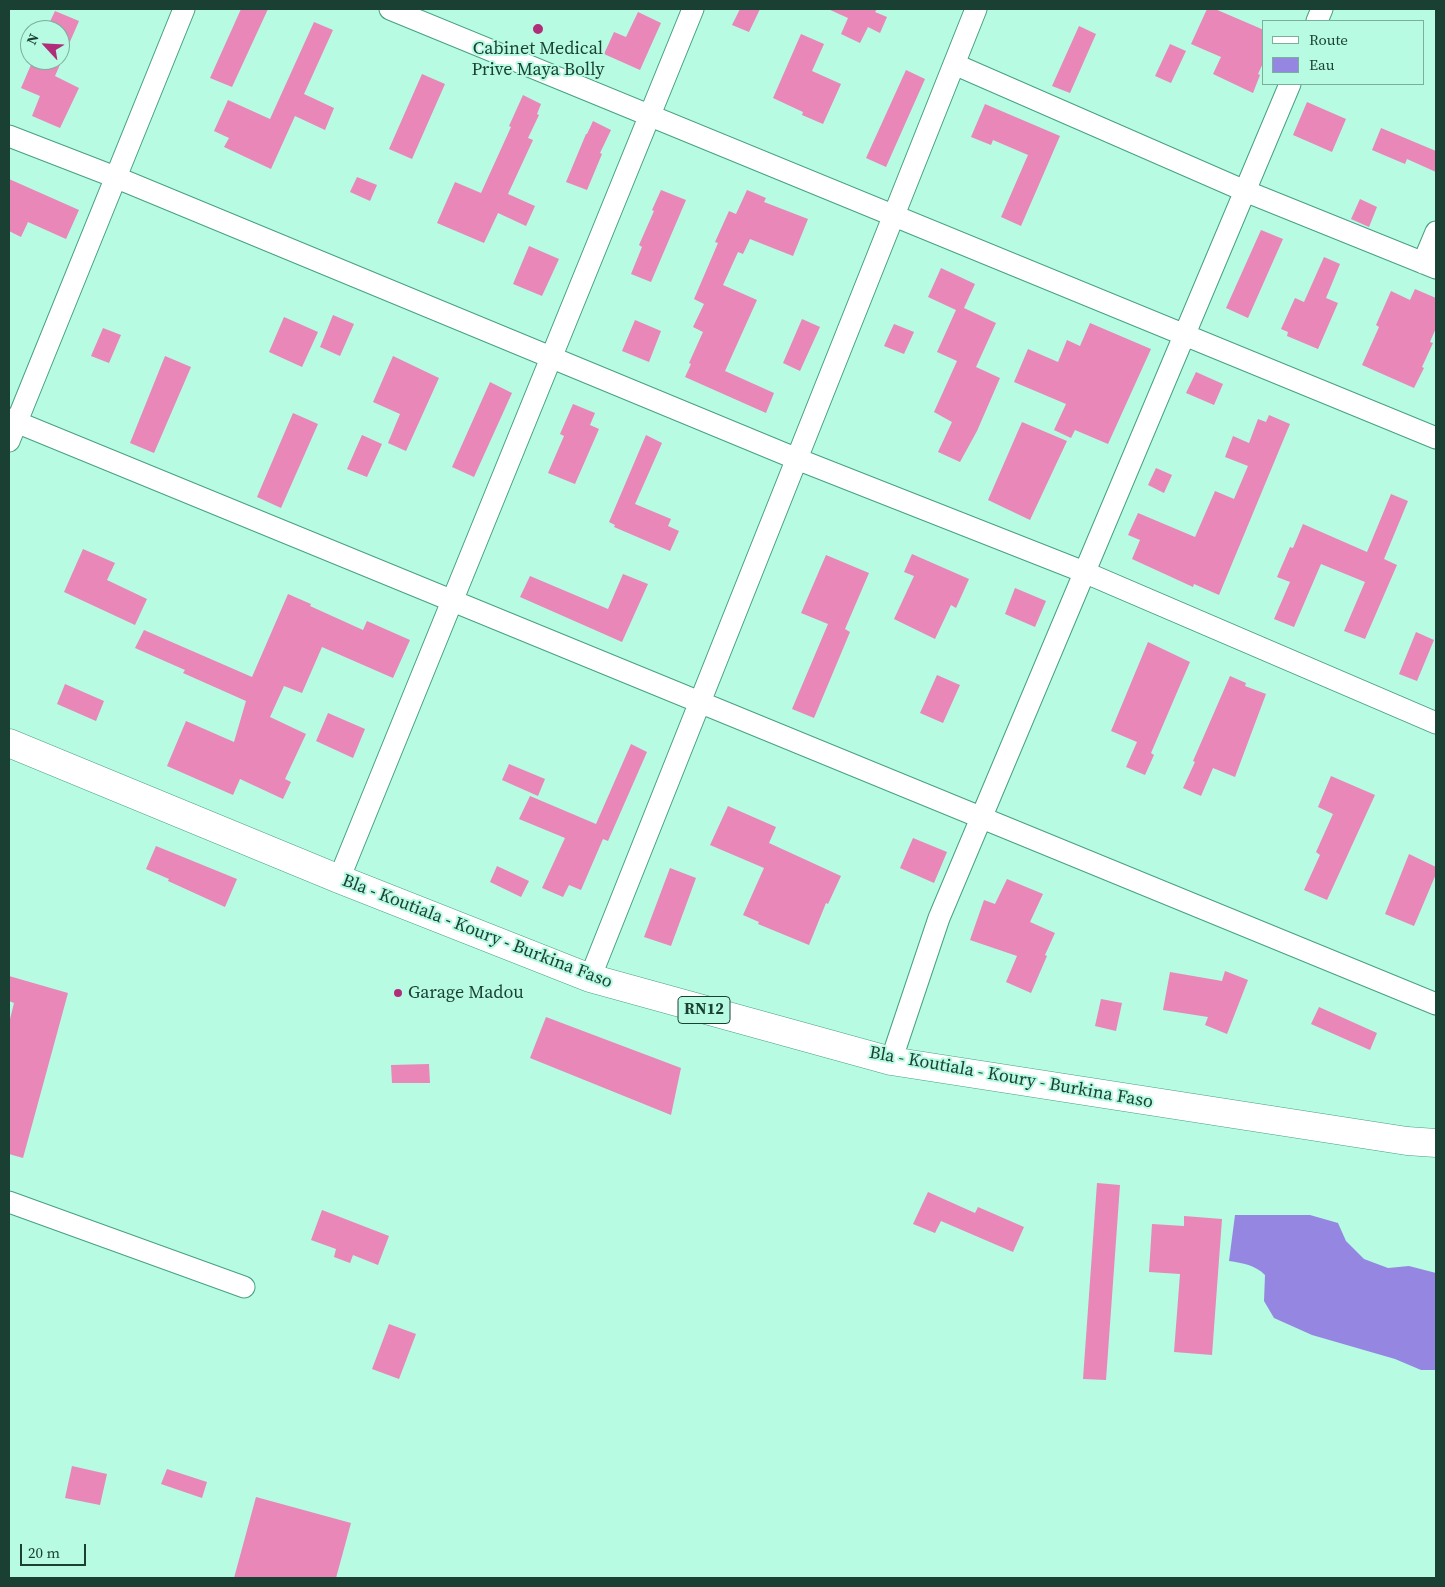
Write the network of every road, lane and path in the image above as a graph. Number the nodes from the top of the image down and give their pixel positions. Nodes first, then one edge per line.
1 (184, 9) edge
2 (390, 9) edge
3 (693, 9) edge
4 (976, 9) edge
5 (954, 64) junction
6 (1290, 85) edge
7 (650, 115) junction
8 (9, 136) edge
9 (115, 177) junction
10 (1245, 191) junction
11 (894, 215) junction
12 (1436, 232) edge
13 (1430, 265) edge
14 (1184, 334) junction
15 (551, 358) junction
16 (11, 428) edge
17 (1436, 438) edge
18 (797, 459) junction
19 (1084, 572) junction
20 (452, 601) junction
21 (700, 702) junction
22 (1436, 723) edge
23 (9, 743) edge
24 (981, 817) junction
25 (339, 879) junction
26 (590, 978) junction
27 (1436, 1004) edge
28 (891, 1061) junction
29 (1436, 1143) edge
30 (9, 1202) edge
31 (244, 1287) dead end

1 - 9 street
2 - 7 street
3 - 7 street
4 - 5 street
5 - 10 street
5 - 11 street
6 - 10 street
7 - 11 street
7 - 15 street
8 - 9 street
9 - 15 street
9 - 16 street
10 - 13 street
10 - 14 street
11 - 14 street
11 - 18 street
12 - 13 street
14 - 17 street
14 - 19 street
15 - 18 street
15 - 20 street
16 - 20 street
18 - 19 street
18 - 21 street
19 - 22 street
19 - 24 street
20 - 21 street
20 - 25 street
21 - 24 street
21 - 26 street
23 - 25 main road, Bla - Koutiala - Koury - Burkina Faso / RN12
24 - 27 street
24 - 28 street
25 - 26 main road, Bla - Koutiala - Koury - Burkina Faso / RN12
26 - 28 main road, Bla - Koutiala - Koury - Burkina Faso / RN12
28 - 29 main road, Bla - Koutiala - Koury - Burkina Faso / RN12
30 - 31 street

